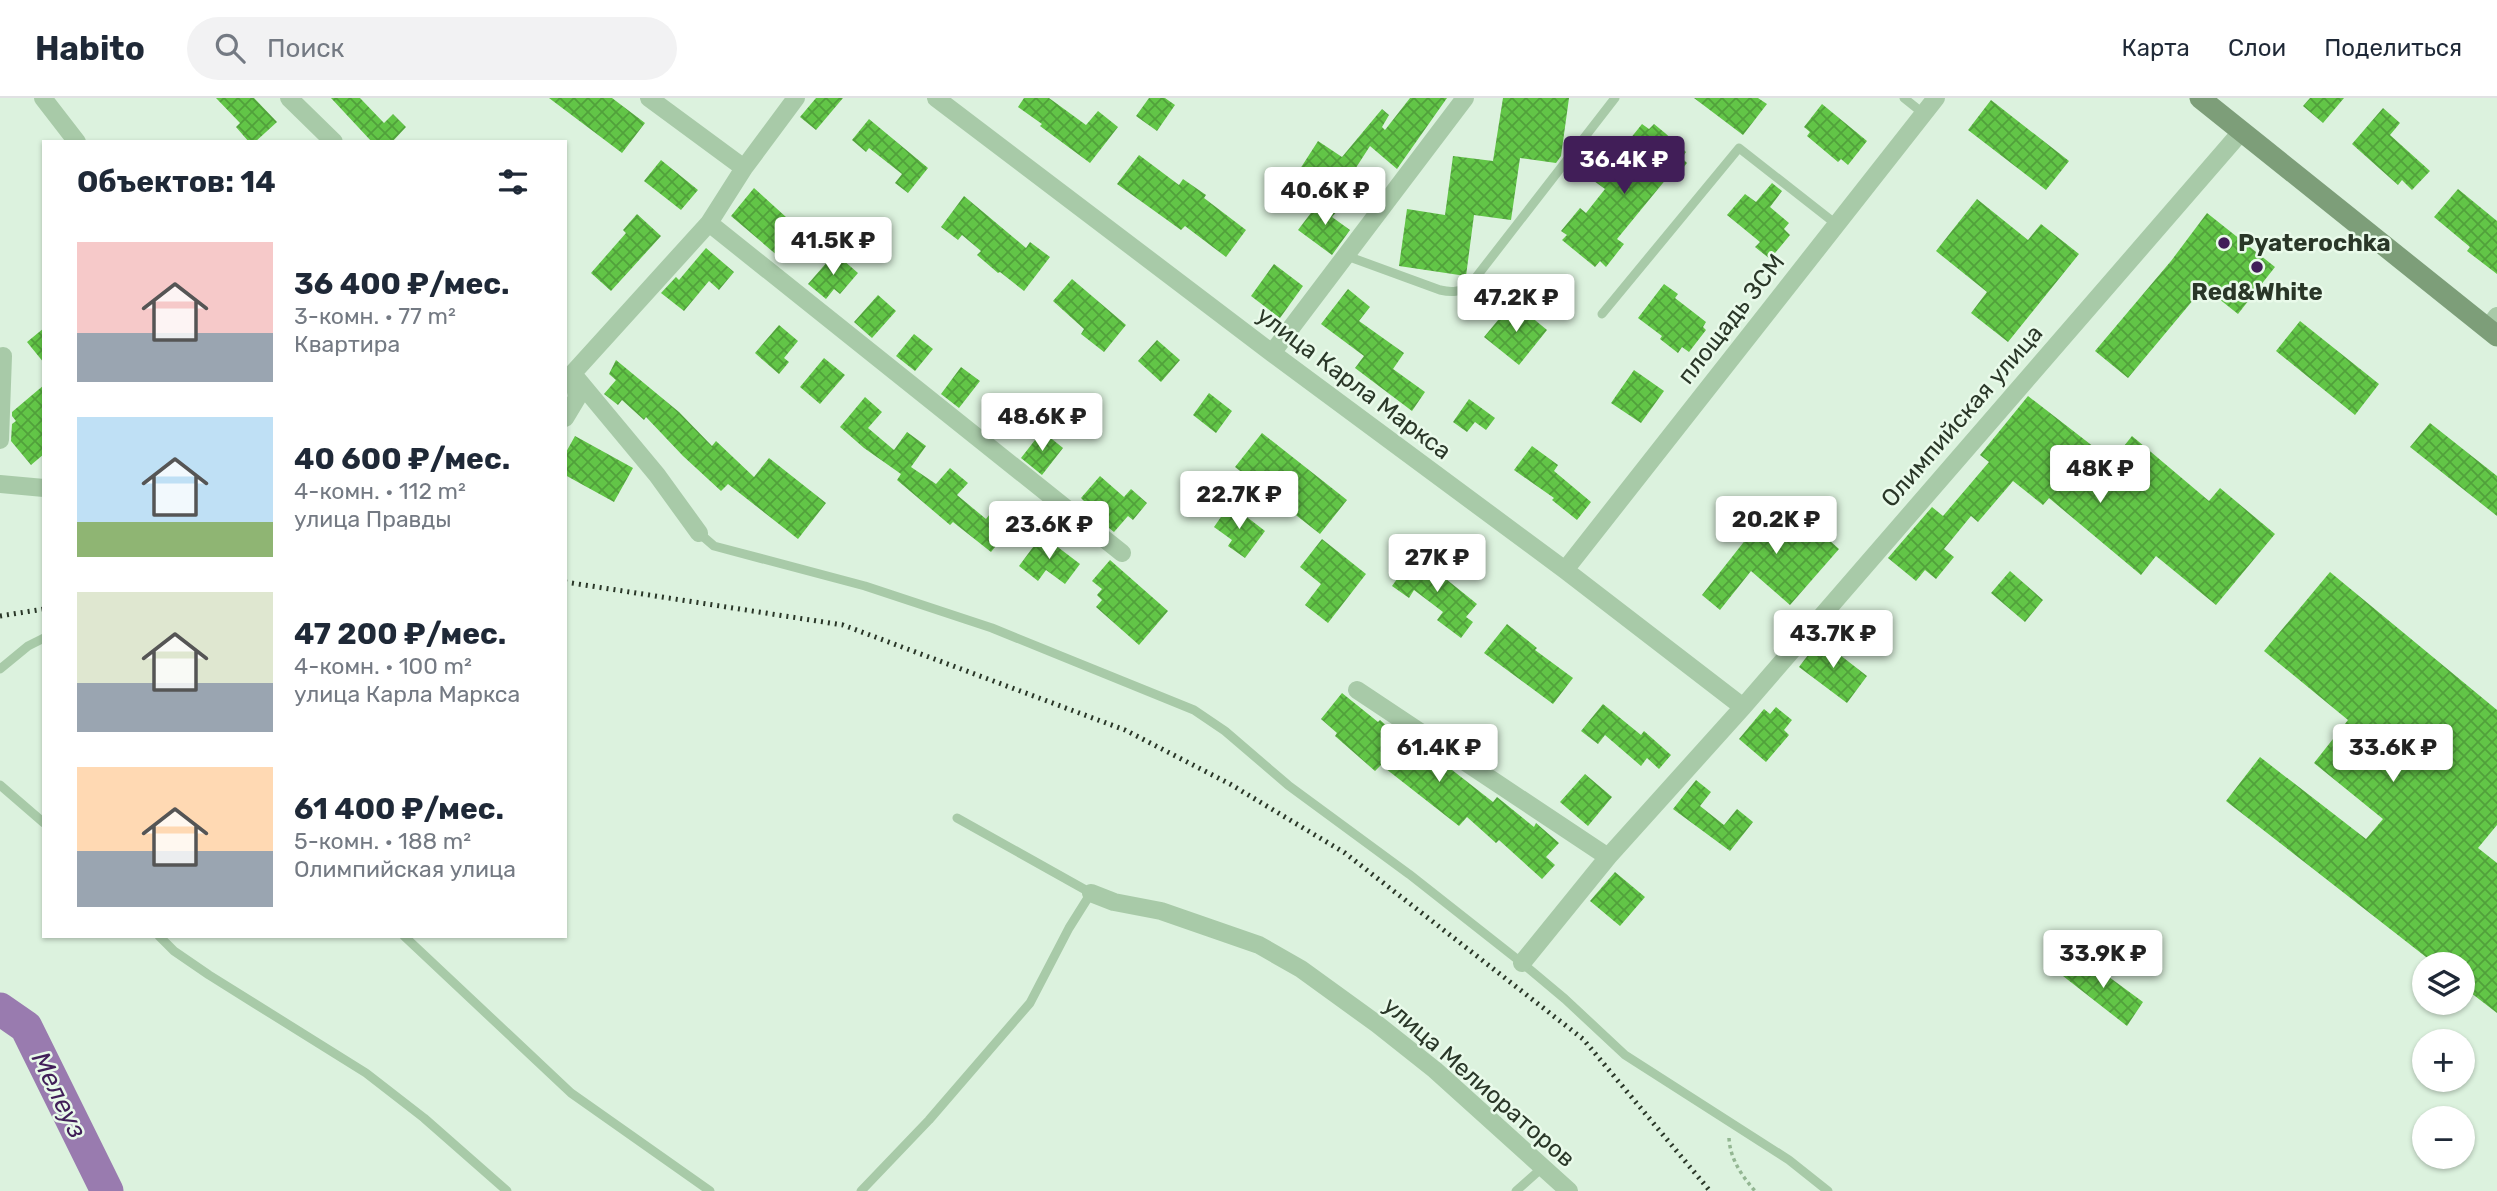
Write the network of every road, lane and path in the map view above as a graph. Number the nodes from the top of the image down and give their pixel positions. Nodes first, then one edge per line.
1 (43, 98) edge
2 (289, 98) edge
3 (649, 98) edge
4 (796, 98) edge
5 (936, 98) edge
6 (1465, 98) edge
7 (1615, 98) edge
8 (1904, 98) edge
9 (1936, 98) edge
10 (2200, 98) edge
11 (1924, 114) junction
12 (2241, 132) junction
13 (75, 140) edge
14 (332, 140) edge
15 (744, 168) junction
16 (709, 223) junction
17 (1836, 225) junction
18 (1347, 257) junction
19 (1602, 314) dead end
20 (2494, 327) edge
21 (1272, 354) junction
22 (3, 356) dead end
23 (569, 370) edge
24 (567, 415) edge
25 (0, 440) edge
26 (0, 484) edge
27 (42, 488) edge
28 (699, 533) joint
29 (1122, 553) dead end
30 (1565, 570) junction
31 (42, 639) edge
32 (0, 669) edge
33 (1357, 690) dead end
34 (1744, 707) junction
35 (0, 785) edge
36 (957, 818) dead end
37 (42, 822) edge
38 (1608, 857) junction
39 (1091, 894) junction
40 (161, 938) edge
41 (406, 938) edge
42 (1522, 963) junction
43 (1728, 1122) junction
44 (1542, 1168) junction
45 (507, 1191) edge
46 (710, 1191) edge
47 (861, 1191) edge
48 (1516, 1191) edge
49 (1569, 1191) edge
50 (1755, 1191) edge
51 (1828, 1191) edge

1 - 13 street
2 - 14 street
3 - 15 street
4 - 15 street
5 - 21 street, улица Карла Маркса
6 - 18 street
7 - 18 lane
8 - 11 lane
9 - 11 street, площадь ЗСМ
10 - 12 main road
11 - 17 street, площадь ЗСМ
12 - 20 main road
12 - 34 street, Олимпийская улица
15 - 16 street
16 - 23 street
16 - 29 street
17 - 19 lane
17 - 30 street, площадь ЗСМ
18 - 21 street
21 - 30 street, улица Карла Маркса
22 - 25 street
23 - 24 street
23 - 28 street
26 - 27 street
28 - 42 lane
30 - 34 street, улица Карла Маркса
31 - 32 lane
33 - 38 street
34 - 38 street, Олимпийская улица
35 - 37 lane
36 - 39 lane
38 - 42 street, Олимпийская улица
39 - 44 street, улица Мелиораторов
39 - 47 lane
40 - 45 lane
41 - 46 lane
42 - 43 lane
43 - 50 path
43 - 51 lane
44 - 48 lane
44 - 49 street, улица Мелиораторов

